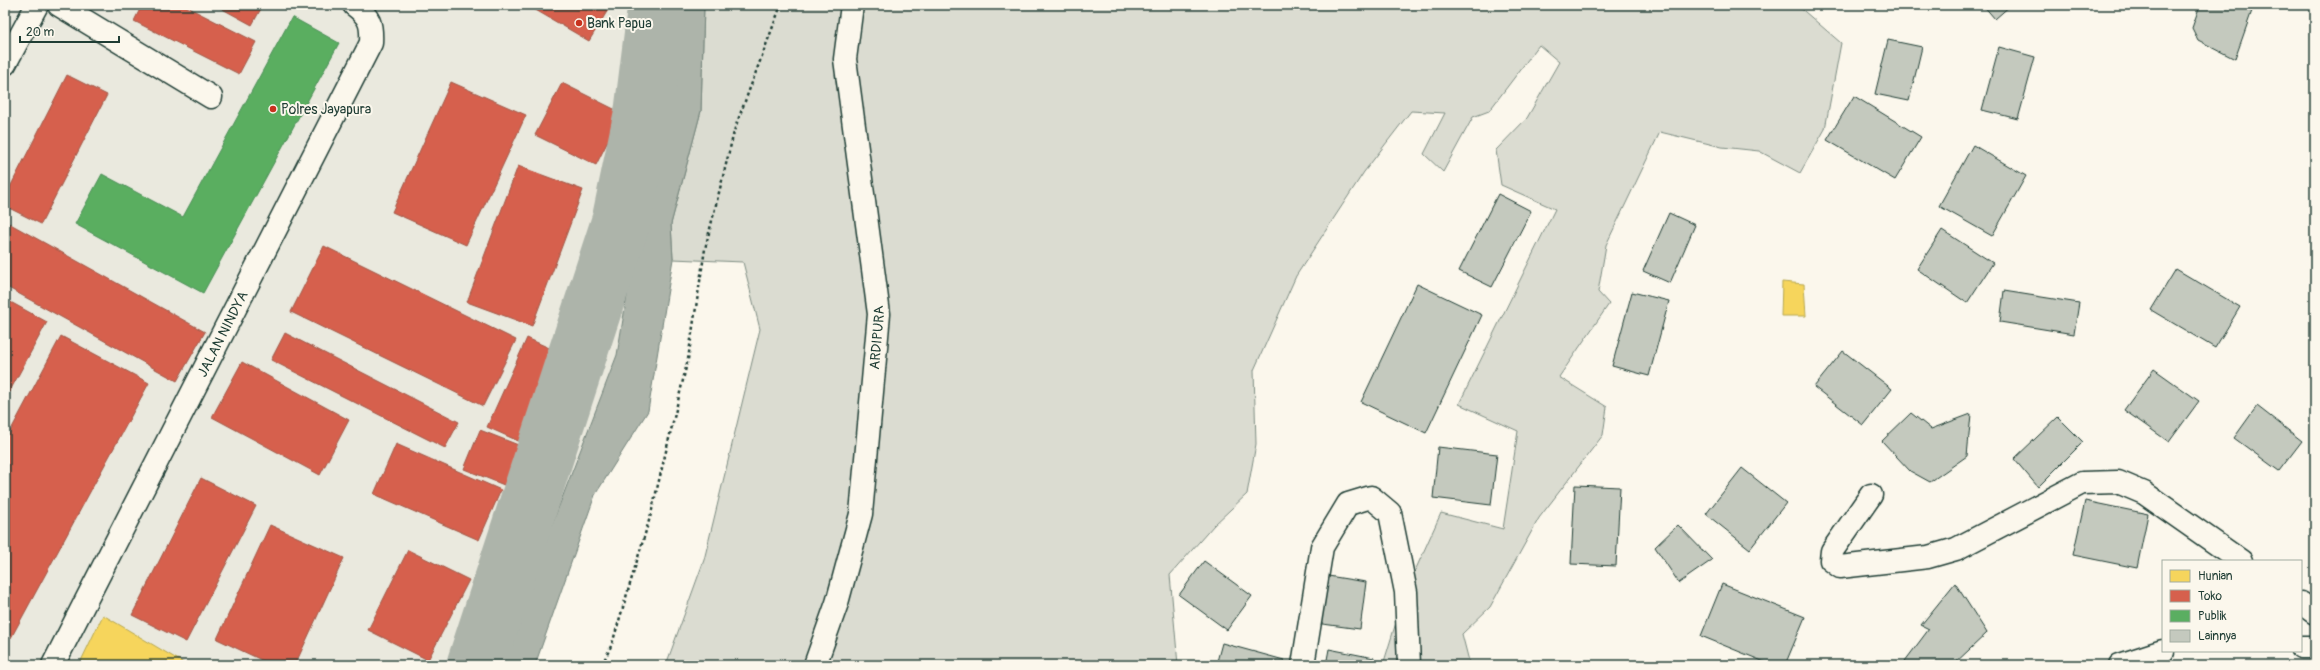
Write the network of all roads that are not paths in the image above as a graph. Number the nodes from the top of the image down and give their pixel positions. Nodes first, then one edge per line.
1 (37, 5) edge
2 (59, 5) edge
3 (354, 5) edge
4 (852, 5) edge
5 (5, 64) edge
6 (211, 97) dead end
7 (1871, 495) dead end
8 (2240, 560) edge
9 (2302, 604) edge
10 (2315, 613) edge
11 (2302, 647) edge
12 (2315, 647) edge
13 (2162, 651) edge
14 (52, 665) edge
15 (815, 665) edge
16 (1303, 665) edge
17 (1409, 665) edge
18 (2120, 665) edge

1 - 5 street
2 - 6 street
3 - 14 street, JALAN NINDYA
4 - 15 street, ARDIPURA
7 - 8 street
9 - 10 street
11 - 12 street
13 - 18 street
16 - 17 street

